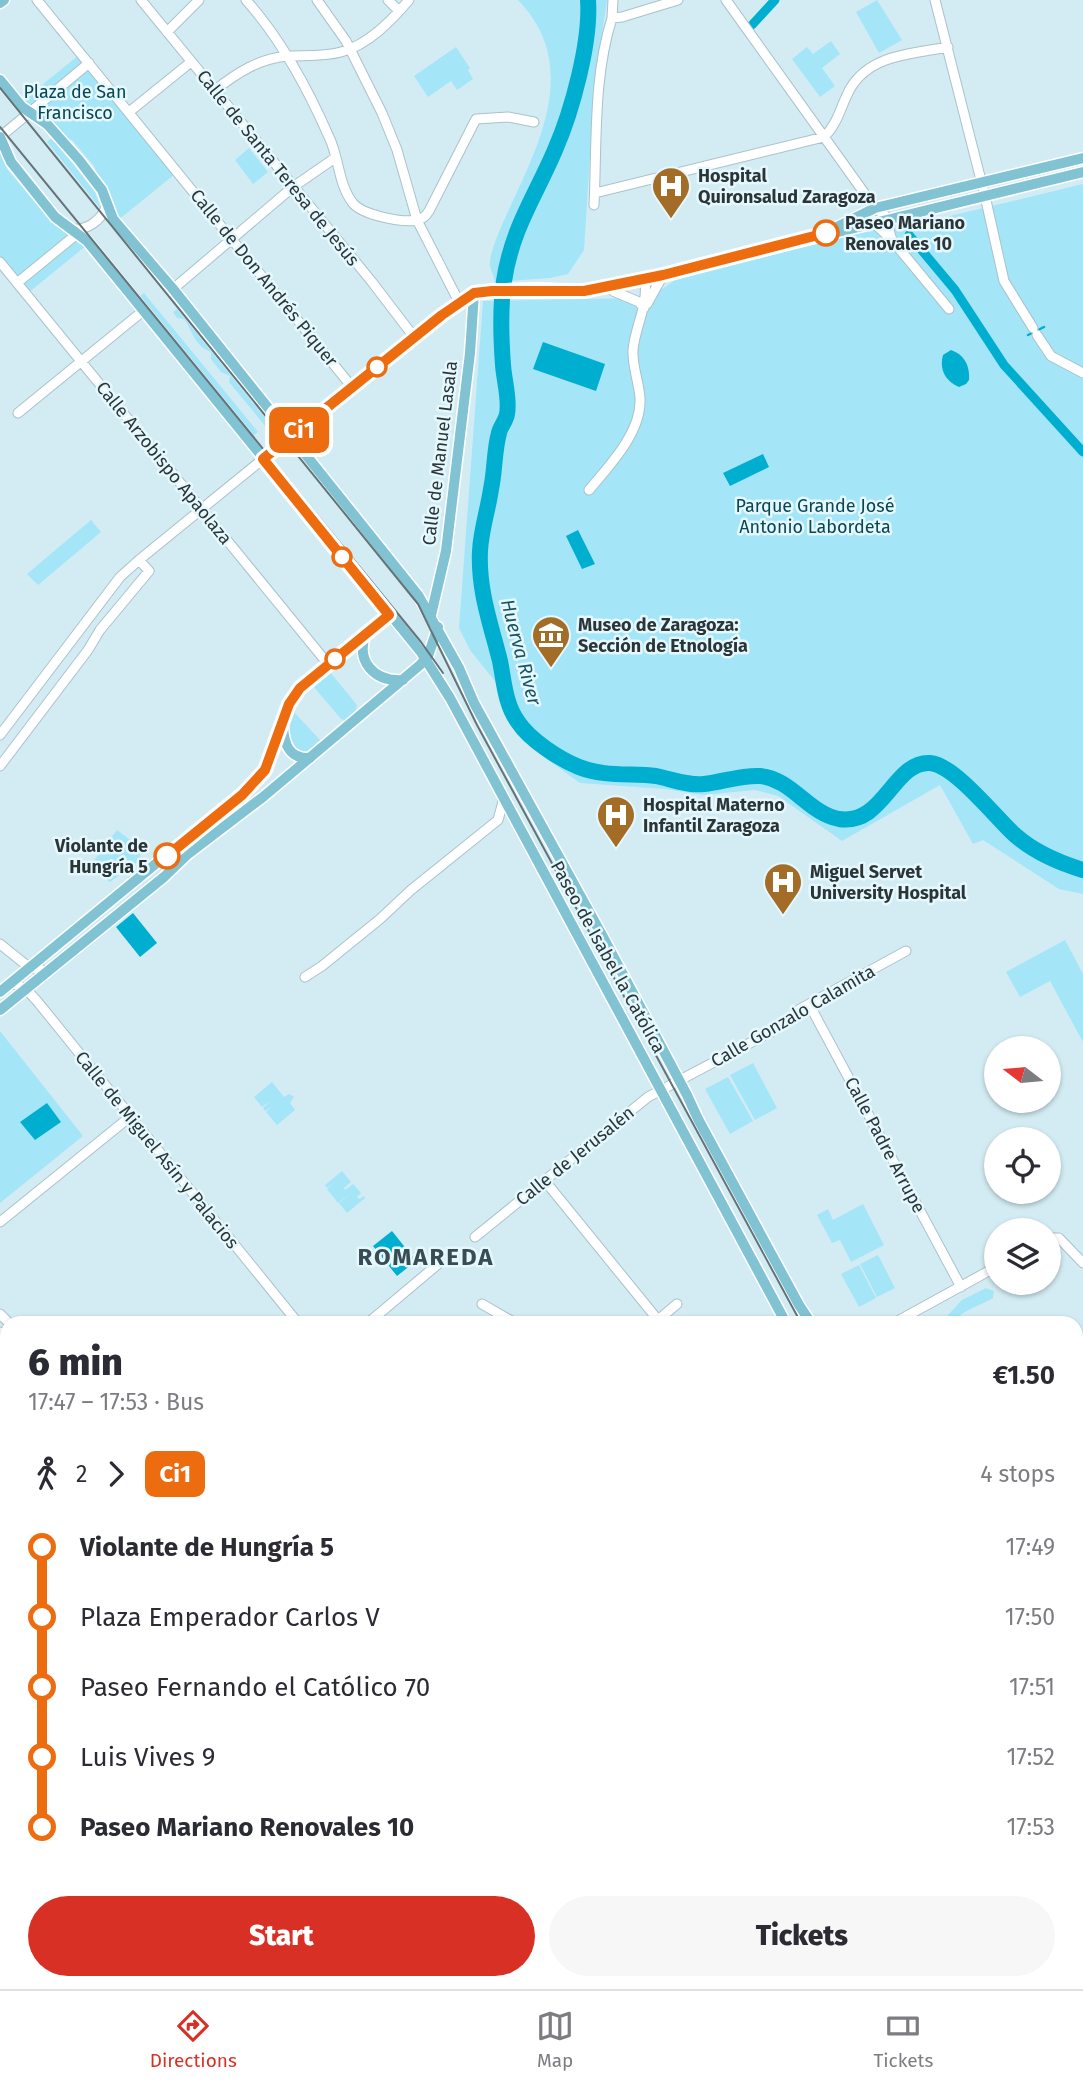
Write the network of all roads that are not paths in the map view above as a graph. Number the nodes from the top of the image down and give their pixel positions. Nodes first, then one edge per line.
1 (37, 0) edge
2 (141, 0) edge
3 (199, 0) edge
4 (246, 0) edge
5 (317, 0) edge
6 (388, 0) edge
7 (408, 0) edge
8 (614, 0) edge
9 (678, 0) edge
10 (726, 0) edge
11 (935, 0) edge
12 (399, 11) junction
13 (612, 18) junction
14 (167, 32) junction
15 (948, 47) junction
16 (350, 48) junction
17 (287, 56) junction
18 (191, 62) junction
19 (89, 63) junction
20 (0, 80) edge
21 (215, 90) junction
22 (130, 112) junction
23 (30, 113) junction
24 (534, 122) dead end
25 (0, 137) edge
26 (824, 137) junction
27 (335, 158) junction
28 (1083, 158) edge
29 (1083, 172) edge
30 (981, 182) junction
31 (293, 187) junction
32 (595, 192) junction
33 (985, 196) junction
34 (107, 205) junction
35 (594, 205) dead end
36 (875, 208) junction
37 (417, 220) junction
38 (891, 220) junction
39 (875, 224) junction
40 (73, 231) junction
41 (822, 236) junction
42 (233, 238) junction
43 (892, 240) junction
44 (0, 262) edge
45 (663, 275) junction
46 (643, 280) junction
47 (17, 283) junction
48 (173, 289) junction
49 (584, 291) junction
50 (613, 291) junction
51 (474, 293) junction
52 (459, 302) junction
53 (644, 308) junction
54 (948, 309) dead end
55 (143, 311) junction
56 (414, 337) junction
57 (80, 361) junction
58 (1083, 373) edge
59 (352, 387) junction
60 (18, 413) dead end
61 (290, 438) junction
62 (263, 459) junction
63 (589, 490) dead end
64 (202, 509) junction
65 (139, 559) junction
66 (389, 615) junction
67 (431, 615) junction
68 (438, 628) junction
69 (366, 633) junction
70 (426, 660) junction
71 (328, 664) junction
72 (403, 680) junction
73 (282, 724) junction
74 (0, 735) edge
75 (310, 758) junction
76 (0, 766) edge
77 (265, 770) junction
78 (504, 798) junction
79 (236, 817) junction
80 (498, 820) junction
81 (517, 825) junction
82 (0, 944) edge
83 (906, 951) dead end
84 (30, 968) junction
85 (47, 971) junction
86 (304, 977) dead end
87 (12, 983) junction
88 (26, 989) junction
89 (0, 992) edge
90 (809, 1004) junction
91 (0, 1010) edge
92 (679, 1080) junction
93 (661, 1089) junction
94 (131, 1116) junction
95 (545, 1181) junction
96 (0, 1222) edge
97 (475, 1237) dead end
98 (1061, 1240) edge
99 (1083, 1263) edge
100 (437, 1265) dead end
101 (984, 1274) edge
102 (961, 1286) junction
103 (482, 1304) dead end
104 (677, 1304) dead end
105 (292, 1316) edge
106 (377, 1316) edge
107 (503, 1316) edge
108 (655, 1316) edge
109 (663, 1316) edge
110 (782, 1316) edge
111 (806, 1316) edge
112 (907, 1316) edge

1 - 19 street, Calle de Don Andrés Piquer
2 - 14 street, Calle de Santa Teresa de Jesús
3 - 14 street
4 - 17 street
5 - 16 street
6 - 12 street
7 - 12 street
8 - 13 street
9 - 13 street
10 - 26 street
11 - 15 street
12 - 16 street
13 - 32 street
14 - 18 street, Calle de Santa Teresa de Jesús
15 - 26 street
15 - 30 street
16 - 17 street
16 - 37 street
17 - 21 street
17 - 27 street
18 - 21 street, Calle de Santa Teresa de Jesús
18 - 22 street
19 - 22 street, Calle de Don Andrés Piquer
19 - 23 street
20 - 23 main road, Paseo de Isabel la Católica
21 - 31 street, Calle de Santa Teresa de Jesús
22 - 42 street, Calle de Don Andrés Piquer
23 - 25 street
23 - 34 main road, Paseo de Isabel la Católica
24 - 37 street
25 - 40 main road, Paseo de Isabel la Católica
26 - 32 street
26 - 36 street
27 - 31 street
27 - 37 street
28 - 30 main road
29 - 33 main road
30 - 33 street
30 - 36 main road
31 - 42 street
31 - 56 street, Calle de Santa Teresa de Jesús
32 - 35 street
33 - 38 main road
33 - 58 street
34 - 40 street
34 - 48 main road, Paseo de Isabel la Católica
36 - 38 street
36 - 41 main road
37 - 52 street
38 - 39 main road
38 - 43 street
39 - 41 main road
39 - 43 street
40 - 47 street
40 - 55 main road, Paseo de Isabel la Católica
41 - 45 main road
42 - 48 street
42 - 59 street, Calle de Don Andrés Piquer
43 - 54 street
44 - 47 street, Calle Arzobispo Apaolaza
45 - 46 main road
45 - 53 street
46 - 49 main road
46 - 50 main road
46 - 53 street
47 - 57 street, Calle Arzobispo Apaolaza
48 - 61 main road, Paseo de Isabel la Católica
49 - 50 main road
49 - 51 main road
50 - 53 street
51 - 52 main road
51 - 67 main road, Calle de Manuel Lasala
52 - 56 main road
53 - 63 street
55 - 57 street
55 - 62 main road, Paseo de Isabel la Católica
56 - 59 main road
57 - 60 street
57 - 64 street, Calle Arzobispo Apaolaza
59 - 61 main road
61 - 62 main road
61 - 67 main road, Paseo de Isabel la Católica
62 - 64 street
62 - 66 main road, Paseo de Isabel la Católica
64 - 65 street
64 - 71 street, Calle Arzobispo Apaolaza
65 - 74 street
65 - 76 street
66 - 69 main road
66 - 70 main road, Paseo de Isabel la Católica
67 - 68 main road, Paseo de Isabel la Católica
68 - 70 main road
68 - 92 main road, Paseo de Isabel la Católica
69 - 71 main road
69 - 72 main road
70 - 72 main road
70 - 78 main road, Paseo de Isabel la Católica
71 - 73 main road
72 - 75 main road
73 - 75 main road
73 - 77 main road
75 - 79 main road
77 - 79 main road
77 - 84 main road
78 - 80 street
78 - 81 main road, Paseo de Isabel la Católica
79 - 85 main road
80 - 81 street
80 - 86 street
81 - 93 main road, Paseo de Isabel la Católica
82 - 84 street
83 - 90 street, Calle Gonzalo Calamita
84 - 85 street
84 - 87 main road
85 - 88 main road
87 - 88 street, Calle de Miguel Asín y Palacios
87 - 89 main road
88 - 91 main road
88 - 94 street, Calle de Miguel Asín y Palacios
90 - 92 street, Calle Gonzalo Calamita
90 - 102 street, Calle Padre Arrupe
92 - 93 street, Calle de Jerusalén
92 - 111 main road, Paseo de Isabel la Católica
93 - 95 street, Calle de Jerusalén
93 - 110 main road, Paseo de Isabel la Católica
94 - 96 street
94 - 105 street, Calle de Miguel Asín y Palacios
95 - 97 street, Calle de Jerusalén
95 - 108 street
98 - 99 street
100 - 106 street
101 - 102 street
102 - 112 street
103 - 107 street
104 - 109 street

